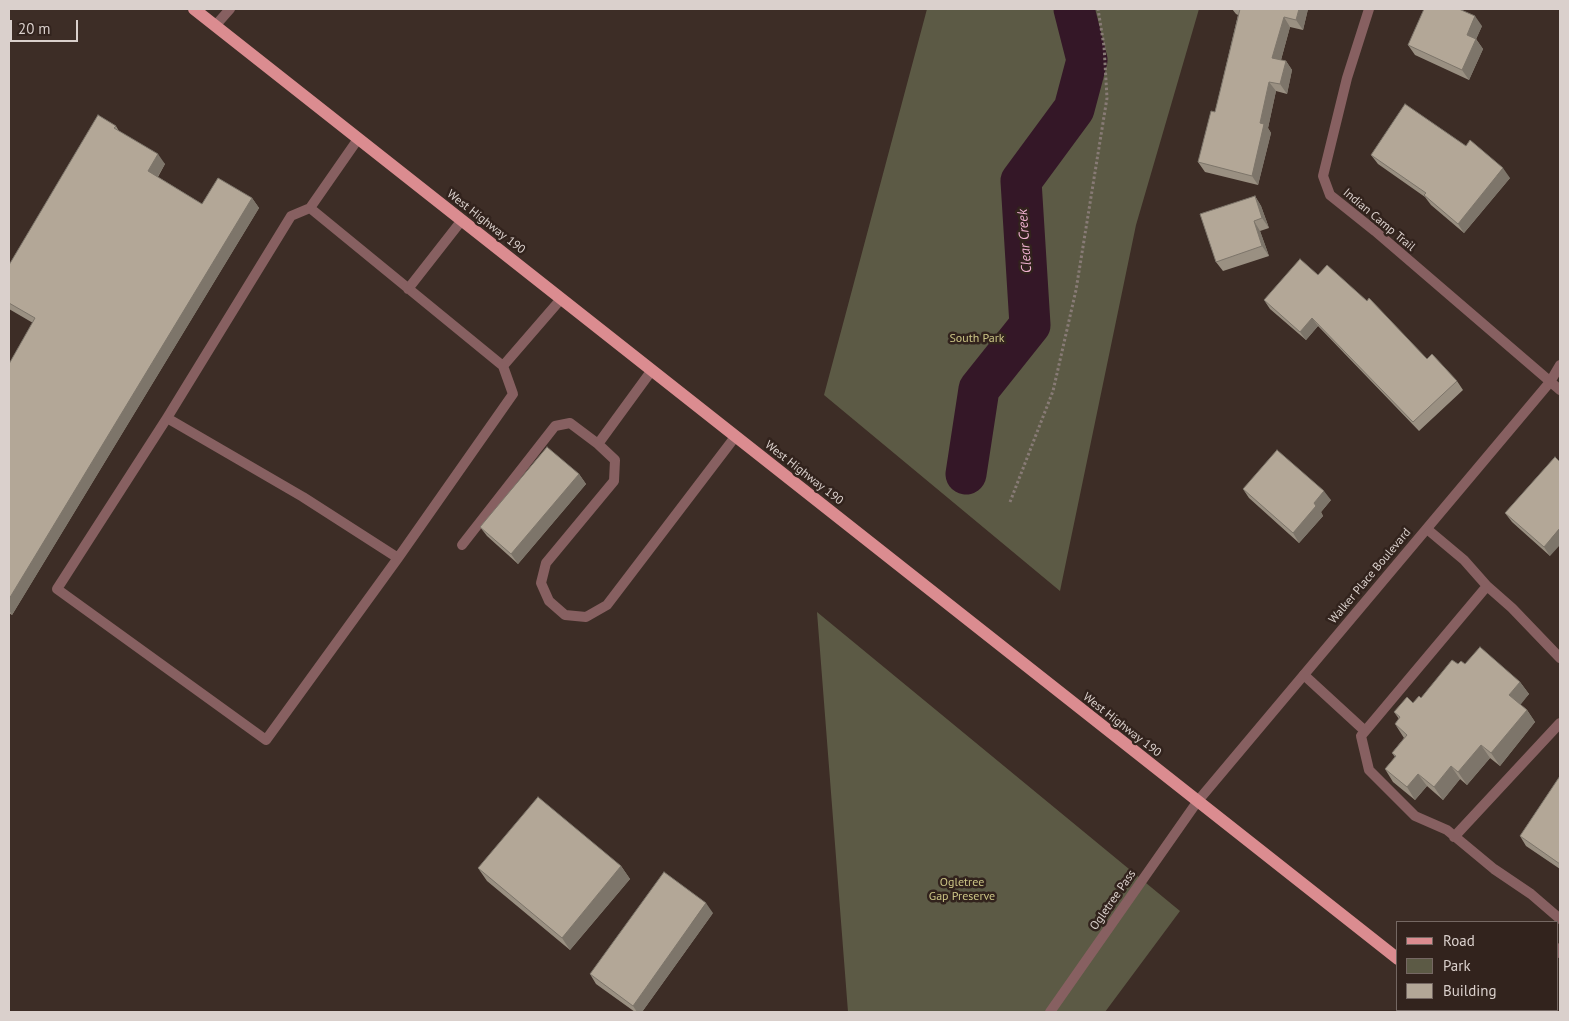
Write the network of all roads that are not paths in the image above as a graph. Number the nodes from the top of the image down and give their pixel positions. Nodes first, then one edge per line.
1 (194, 9) edge
2 (230, 9) edge
3 (1370, 9) edge
4 (215, 26) junction
5 (358, 139) junction
6 (310, 208) junction
7 (462, 220) junction
8 (408, 289) junction
9 (560, 299) junction
10 (1560, 365) edge
11 (503, 366) junction
12 (652, 370) junction
13 (1550, 382) junction
14 (1560, 390) edge
15 (167, 418) junction
16 (735, 437) junction
17 (598, 444) junction
18 (1427, 529) junction
19 (462, 545) dead end
20 (398, 558) junction
21 (1487, 586) junction
22 (1560, 658) edge
23 (1304, 675) junction
24 (1560, 723) edge
25 (1365, 731) junction
26 (1197, 802) junction
27 (1454, 837) junction
28 (1560, 919) edge
29 (1396, 957) edge
30 (1050, 1012) edge

1 - 4 main road, West Highway 190
2 - 4 street
3 - 13 street, Indian Camp Trail
4 - 5 main road, West Highway 190
5 - 6 street
5 - 7 main road, West Highway 190
6 - 8 street
6 - 15 street
7 - 8 street
7 - 9 main road, West Highway 190
8 - 11 street
9 - 11 street
9 - 12 main road, West Highway 190
10 - 13 street, Walker Place Boulevard
11 - 20 street
12 - 16 main road, West Highway 190
12 - 17 street
13 - 14 street, Indian Camp Trail
13 - 18 street, Walker Place Boulevard
15 - 20 street
15 - 20 street
16 - 17 street
16 - 26 main road, West Highway 190
17 - 19 street
18 - 21 street
18 - 23 street, Walker Place Boulevard
21 - 22 street
21 - 25 street
23 - 25 street
23 - 26 street, Walker Place Boulevard
24 - 27 street
25 - 27 street
26 - 29 main road, West Highway 190
26 - 30 street, Ogletree Pass
27 - 28 street

